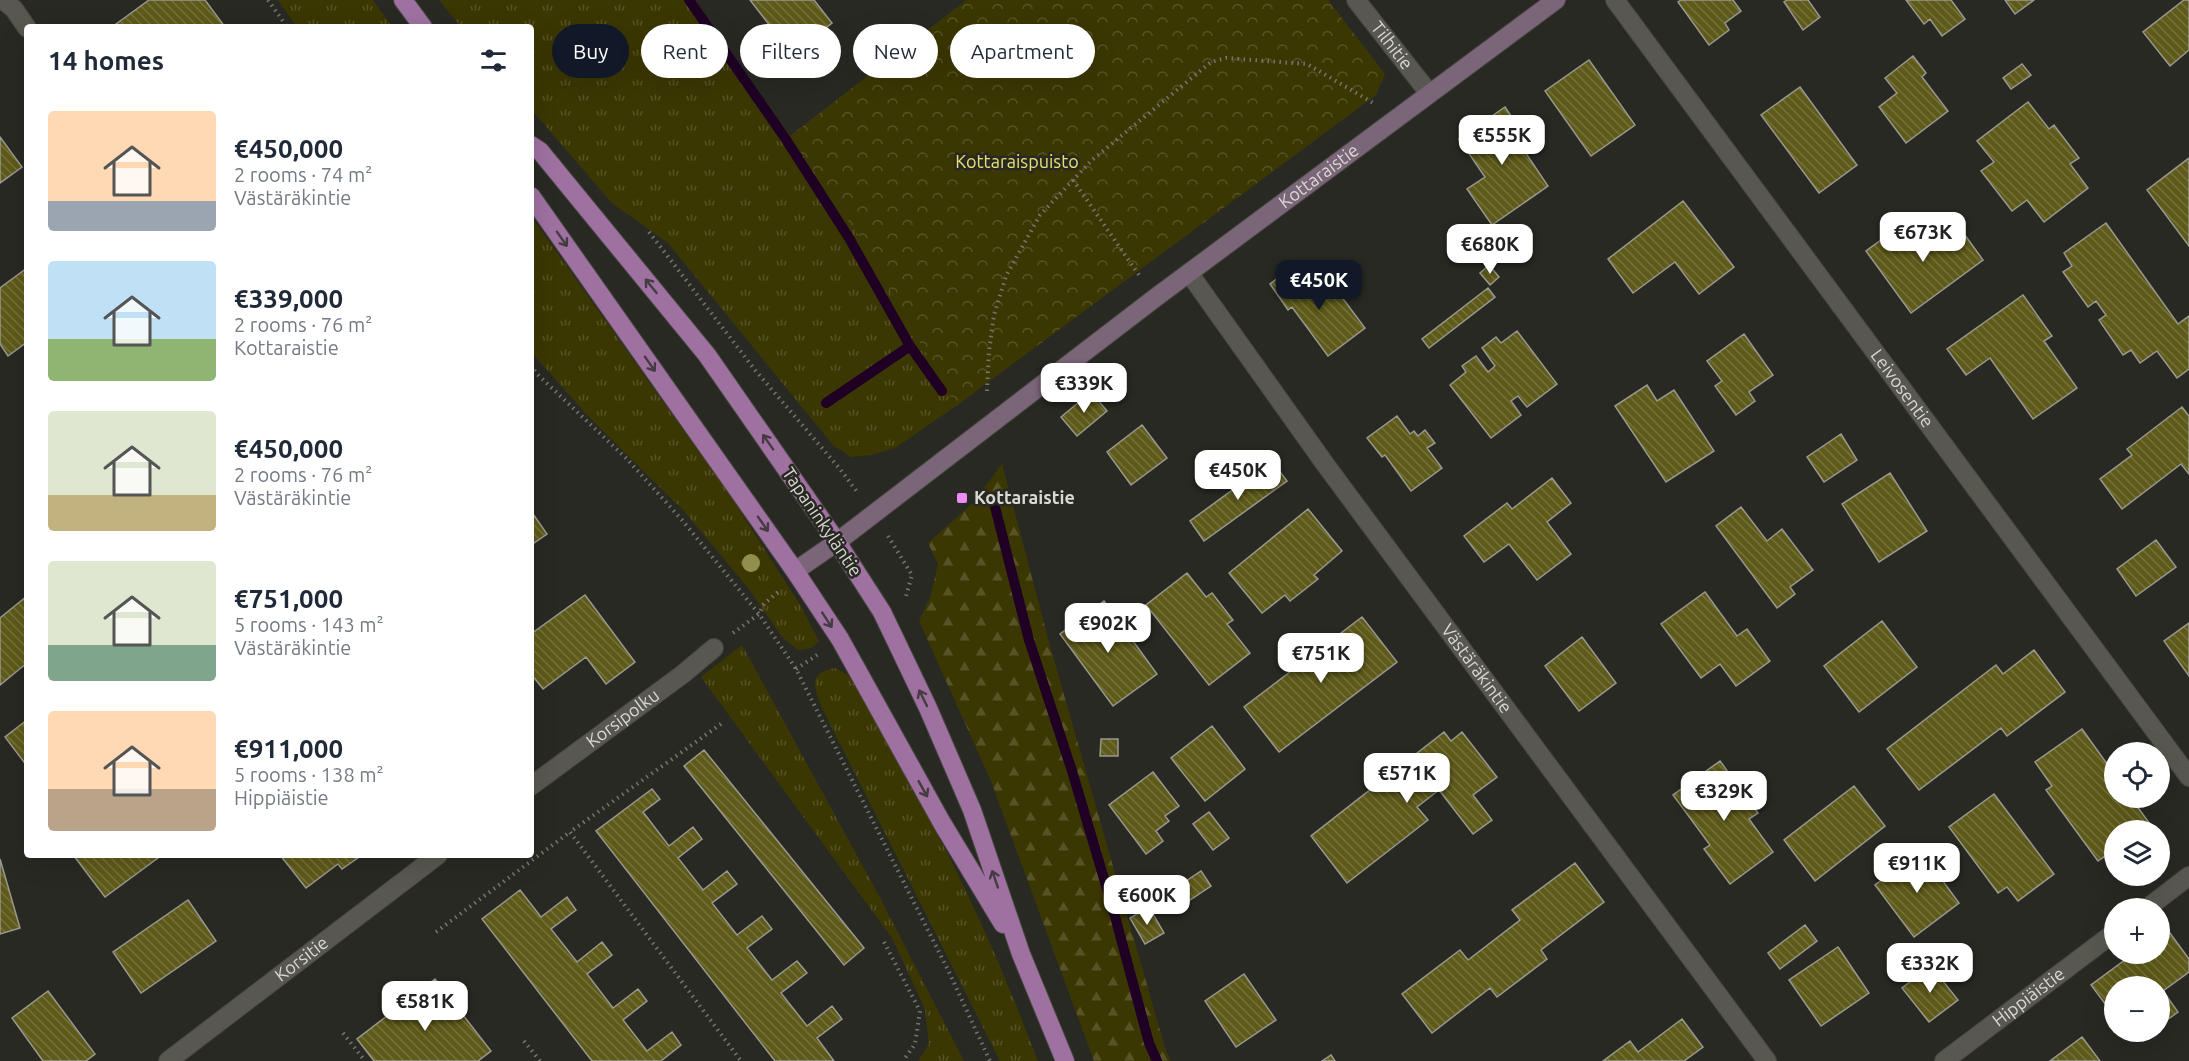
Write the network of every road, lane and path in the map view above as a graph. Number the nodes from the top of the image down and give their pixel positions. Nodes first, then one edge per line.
1 (3, 0) edge
2 (268, 0) edge
3 (403, 0) edge
4 (1356, 0) edge
5 (1557, 0) edge
6 (1616, 0) edge
7 (24, 24) edge
8 (285, 24) edge
9 (421, 24) edge
10 (1429, 93) junction
11 (1376, 105) dead end
12 (534, 147) edge
13 (1073, 180) junction
14 (534, 200) edge
15 (649, 232) dead end
16 (1189, 273) junction
17 (1142, 280) dead end
18 (534, 370) edge
19 (987, 391) dead end
20 (828, 456) dead end
21 (837, 542) junction
22 (795, 571) junction
23 (714, 648) dead end
24 (721, 724) dead end
25 (2189, 777) edge
26 (534, 784) edge
27 (570, 832) junction
28 (432, 858) edge
29 (2189, 876) edge
30 (2160, 898) edge
31 (436, 932) dead end
32 (2104, 940) edge
33 (884, 942) dead end
34 (1021, 954) junction
35 (343, 1033) dead end
36 (524, 1041) dead end
37 (168, 1061) edge
38 (365, 1061) edge
39 (540, 1061) edge
40 (741, 1061) edge
41 (903, 1061) edge
42 (990, 1061) edge
43 (1065, 1061) edge
44 (1767, 1061) edge
45 (1944, 1061) edge

1 - 7 street
2 - 8 path
3 - 9 main road
4 - 10 street, Tilhitie
5 - 10 street, Kottaraistie
6 - 25 street, Leivosentie
10 - 16 street, Kottaraistie
11 - 13 path
21 -> 12 main road, Tapaninkyläntie
13 - 17 path
13 - 19 path
14 -> 22 main road, Tapaninkyläntie
15 - 20 path
16 - 21 street, Kottaraistie
16 - 44 street, Västäräkintie
18 - 42 path
21 - 22 street, Kottaraistie
34 -> 21 main road, Tapaninkyläntie
22 -> 34 main road, Tapaninkyläntie
23 - 26 street, Korsipolku
24 - 27 path
27 - 31 path
27 - 40 path
28 - 37 street, Korsitie
29 - 30 street
32 - 45 street, Hippiäistie
33 - 41 path
34 - 43 main road, Tapaninkyläntie
35 - 38 path
36 - 39 path

